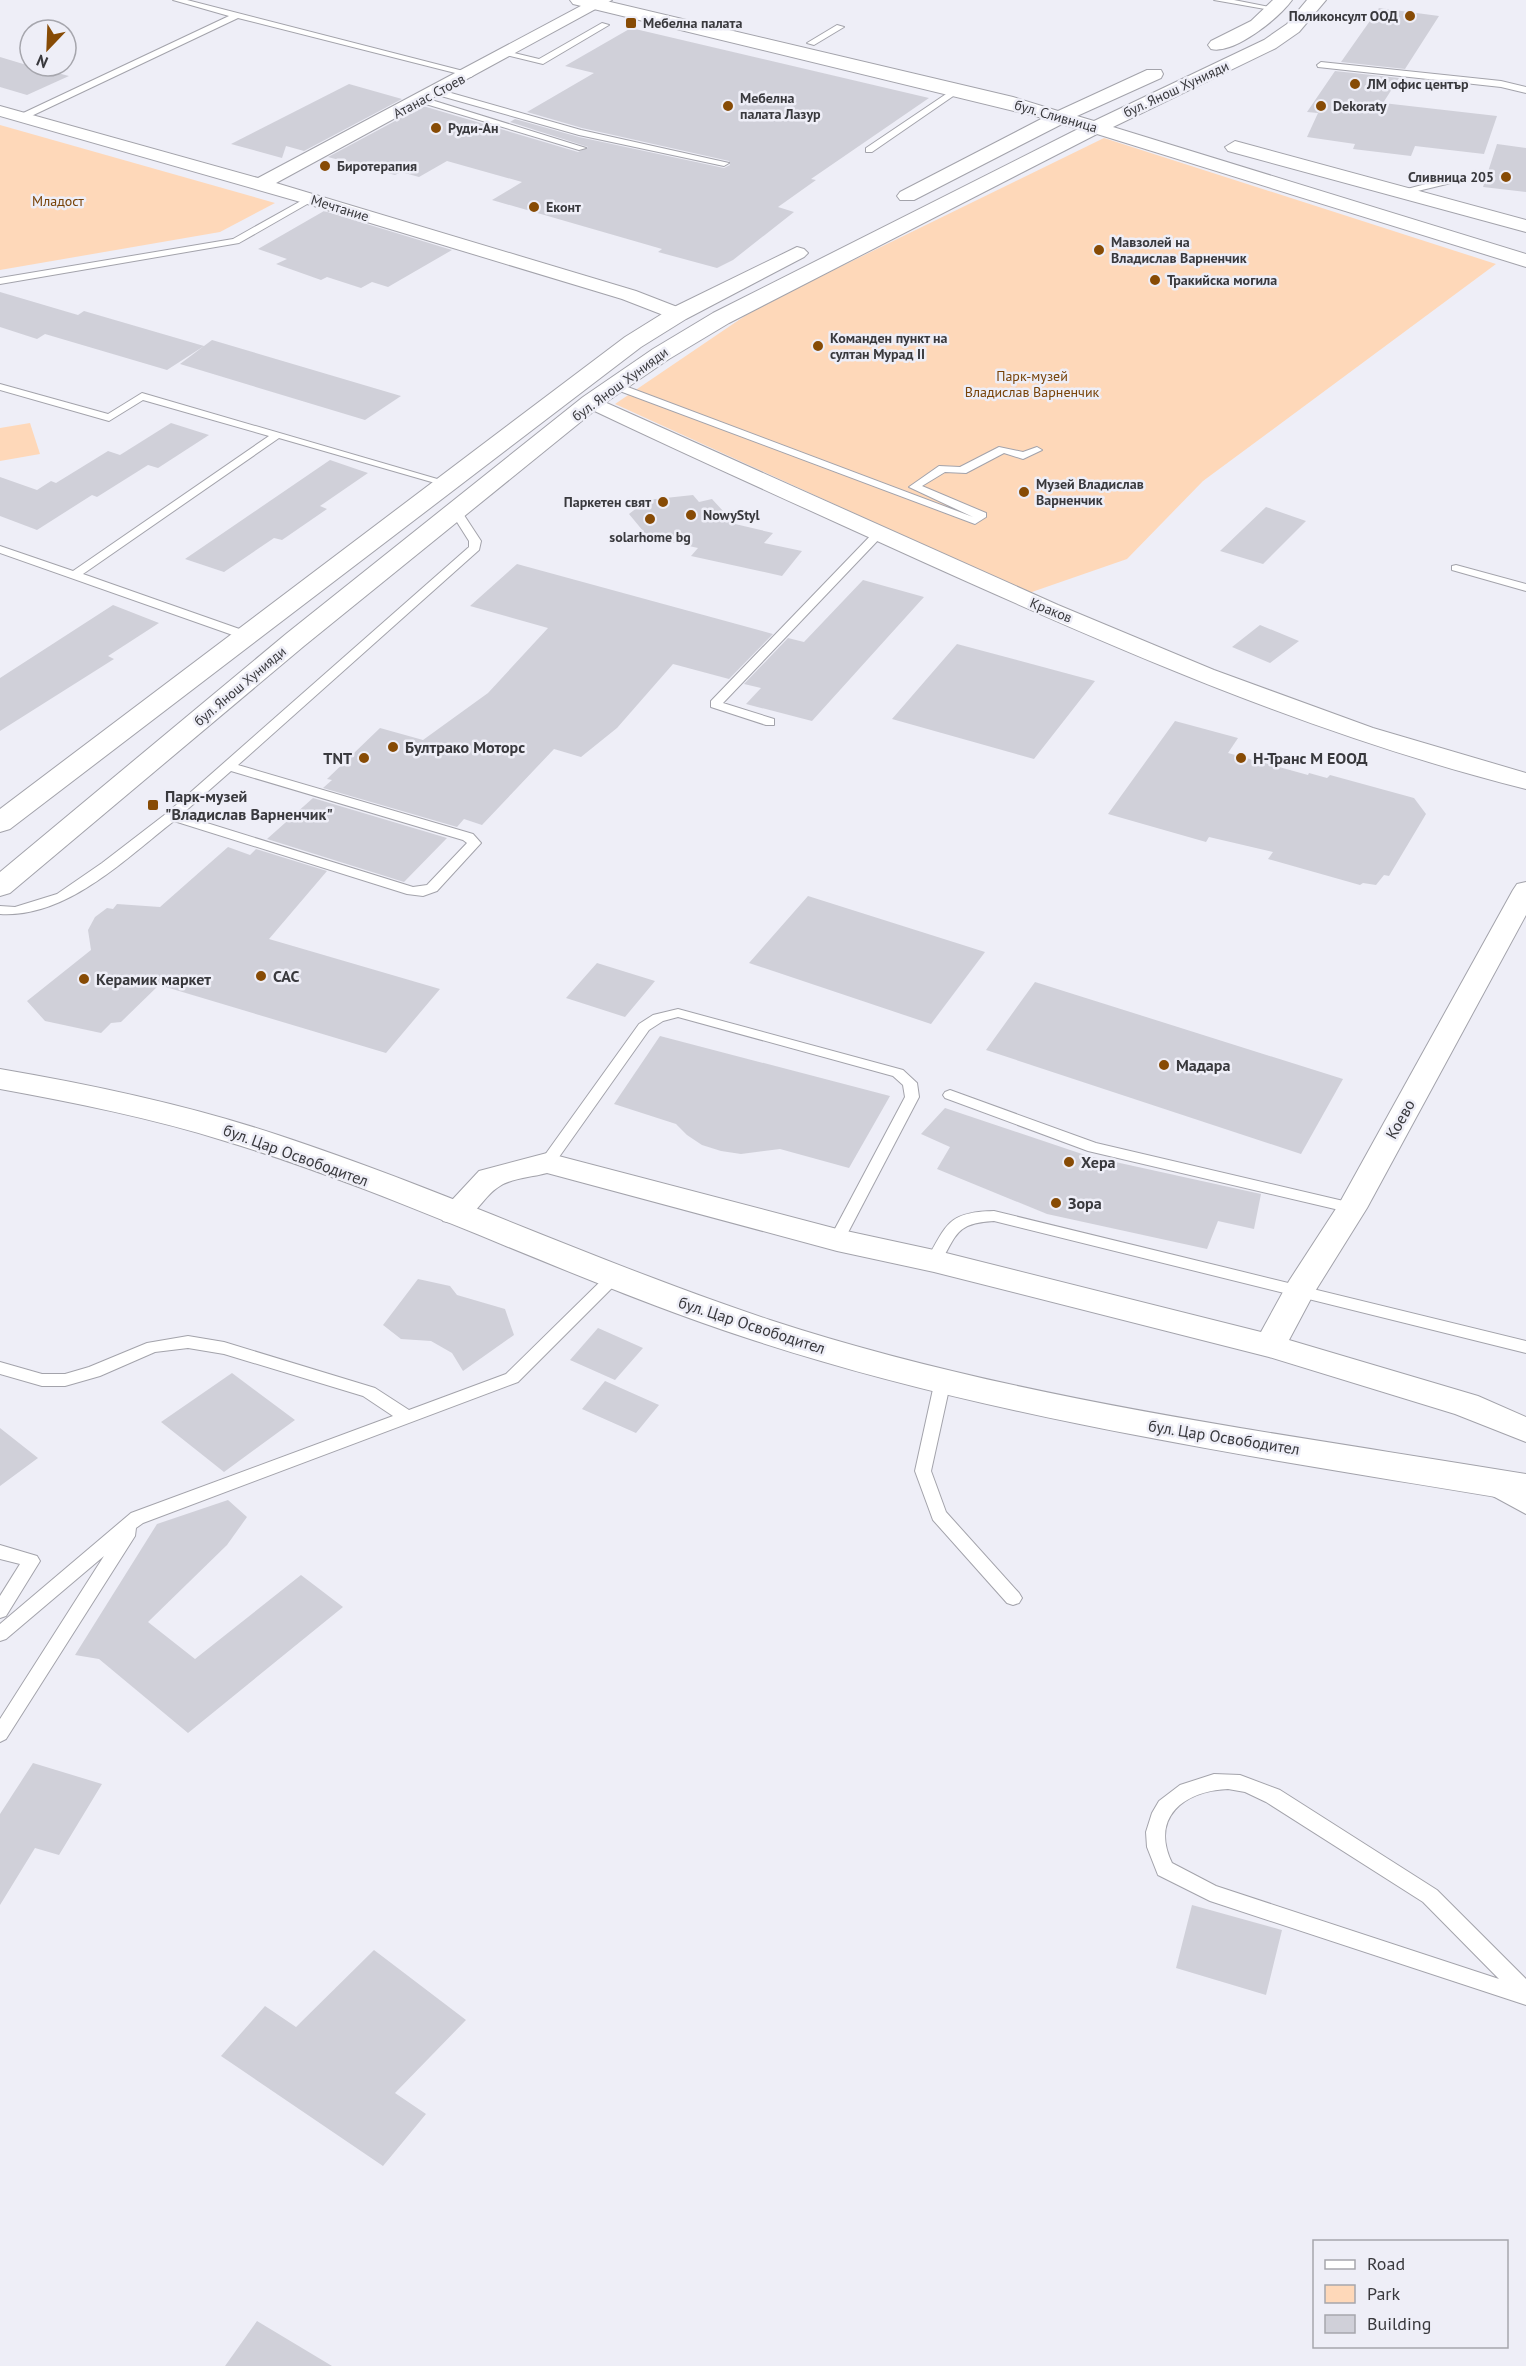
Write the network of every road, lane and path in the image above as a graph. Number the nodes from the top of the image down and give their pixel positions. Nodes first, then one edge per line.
1 (177, 0) edge
2 (637, 0) edge
3 (1218, 0) edge
4 (1317, 0) edge
5 (593, 1) edge
6 (1280, 4) edge
7 (237, 15) junction
8 (604, 25) dead end
9 (840, 27) dead end
10 (810, 43) junction
11 (1205, 51) dead end
12 (506, 54) junction
13 (1175, 64) dead end
14 (1321, 65) dead end
15 (471, 74) junction
16 (958, 90) junction
17 (1526, 90) edge
18 (429, 96) junction
19 (1082, 106) junction
20 (0, 111) edge
21 (1119, 116) junction
22 (22, 117) junction
23 (1061, 118) junction
24 (1096, 128) junction
25 (1165, 128) dead end
26 (1221, 143) dead end
27 (582, 148) dead end
28 (869, 150) dead end
29 (724, 163) dead end
30 (1448, 181) dead end
31 (261, 184) junction
32 (1401, 192) junction
33 (311, 199) junction
34 (883, 209) dead end
35 (862, 220) dead end
36 (1526, 226) edge
37 (1526, 261) edge
38 (0, 281) edge
39 (678, 314) junction
40 (613, 386) junction
41 (0, 387) edge
42 (591, 402) junction
43 (278, 434) junction
44 (1037, 450) dead end
45 (446, 483) junction
46 (456, 511) junction
47 (879, 533) junction
48 (0, 549) edge
49 (1456, 568) dead end
50 (74, 575) junction
51 (1526, 588) edge
52 (244, 636) junction
53 (770, 722) dead end
54 (229, 766) junction
55 (1526, 781) edge
56 (3, 816) edge
57 (172, 816) junction
58 (0, 887) edge
59 (1526, 890) edge
60 (0, 910) edge
61 (3, 1078) edge
62 (950, 1095) dead end
63 (547, 1163) junction
64 (1352, 1208) junction
65 (454, 1214) junction
66 (837, 1240) junction
67 (934, 1261) junction
68 (614, 1277) junction
69 (1300, 1289) junction
70 (1270, 1346) junction
71 (1526, 1347) edge
72 (0, 1368) edge
73 (943, 1380) junction
74 (407, 1417) junction
75 (1526, 1430) edge
76 (1482, 1480) junction
77 (1526, 1488) edge
78 (1526, 1508) edge
79 (137, 1518) junction
80 (0, 1551) edge
81 (1013, 1598) dead end
82 (0, 1611) edge
83 (0, 1634) edge
84 (0, 1734) edge
85 (1526, 1994) edge

1 - 7 lane
2 - 10 street, бул. Сливница
3 - 6 lane
4 - 21 street, бул. Янош Хунияди
5 - 12 street, Атанас Стоев
5 - 16 street, бул. Сливница
6 - 11 street, бул. Янош Хунияди
7 - 15 lane
7 - 22 lane
8 - 12 lane
9 - 10 lane
10 - 19 street, бул. Сливница
12 - 15 street, Атанас Стоев
13 - 19 street, бул. Янош Хунияди
14 - 17 lane
15 - 18 street, Атанас Стоев
16 - 23 street, бул. Сливница
16 - 28 lane
18 - 27 lane
18 - 29 lane
18 - 31 street, Атанас Стоев
19 - 21 street, бул. Сливница
19 - 23 street, бул. Янош Хунияди
20 - 22 street, Мечтание
21 - 24 street, бул. Янош Хунияди
21 - 25 street, бул. Сливница
22 - 31 street, Мечтание
23 - 24 street, бул. Сливница
23 - 34 street, бул. Янош Хунияди
24 - 37 street, бул. Сливница
24 - 40 street, бул. Янош Хунияди
26 - 32 street
30 - 32 lane
31 - 33 street, Мечтание
32 - 36 street
33 - 38 lane
33 - 39 street, Мечтание
35 - 39 street, бул. Янош Хунияди
39 - 45 street, бул. Янош Хунияди
40 - 42 street, бул. Янош Хунияди
40 - 44 lane
41 - 43 lane
42 - 46 street, бул. Янош Хунияди
42 - 47 street, Краков
43 - 45 lane
43 - 50 lane
45 - 52 street, бул. Янош Хунияди
46 - 54 lane
46 - 58 street, бул. Янош Хунияди
47 - 53 lane
47 - 55 street, Краков
48 - 50 lane
49 - 51 lane
50 - 52 lane
52 - 56 street, бул. Янош Хунияди
54 - 57 lane
54 - 57 lane
57 - 60 lane
59 - 64 street, Коево
61 - 65 street, бул. Цар Освободител
62 - 64 lane
63 - 65 street
63 - 66 street
63 - 66 lane
64 - 69 street, Коево
65 - 68 street, бул. Цар Освободител
66 - 67 street
67 - 69 lane
67 - 70 street
68 - 73 street, бул. Цар Освободител
68 - 74 lane
69 - 70 street, Коево
69 - 71 lane
70 - 75 street
72 - 74 lane
73 - 76 street, бул. Цар Освободител
73 - 81 lane
74 - 79 lane
76 - 77 street, бул. Цар Освободител
76 - 78 lane
79 - 83 lane
79 - 84 lane
80 - 82 lane
85 - 85 lane

